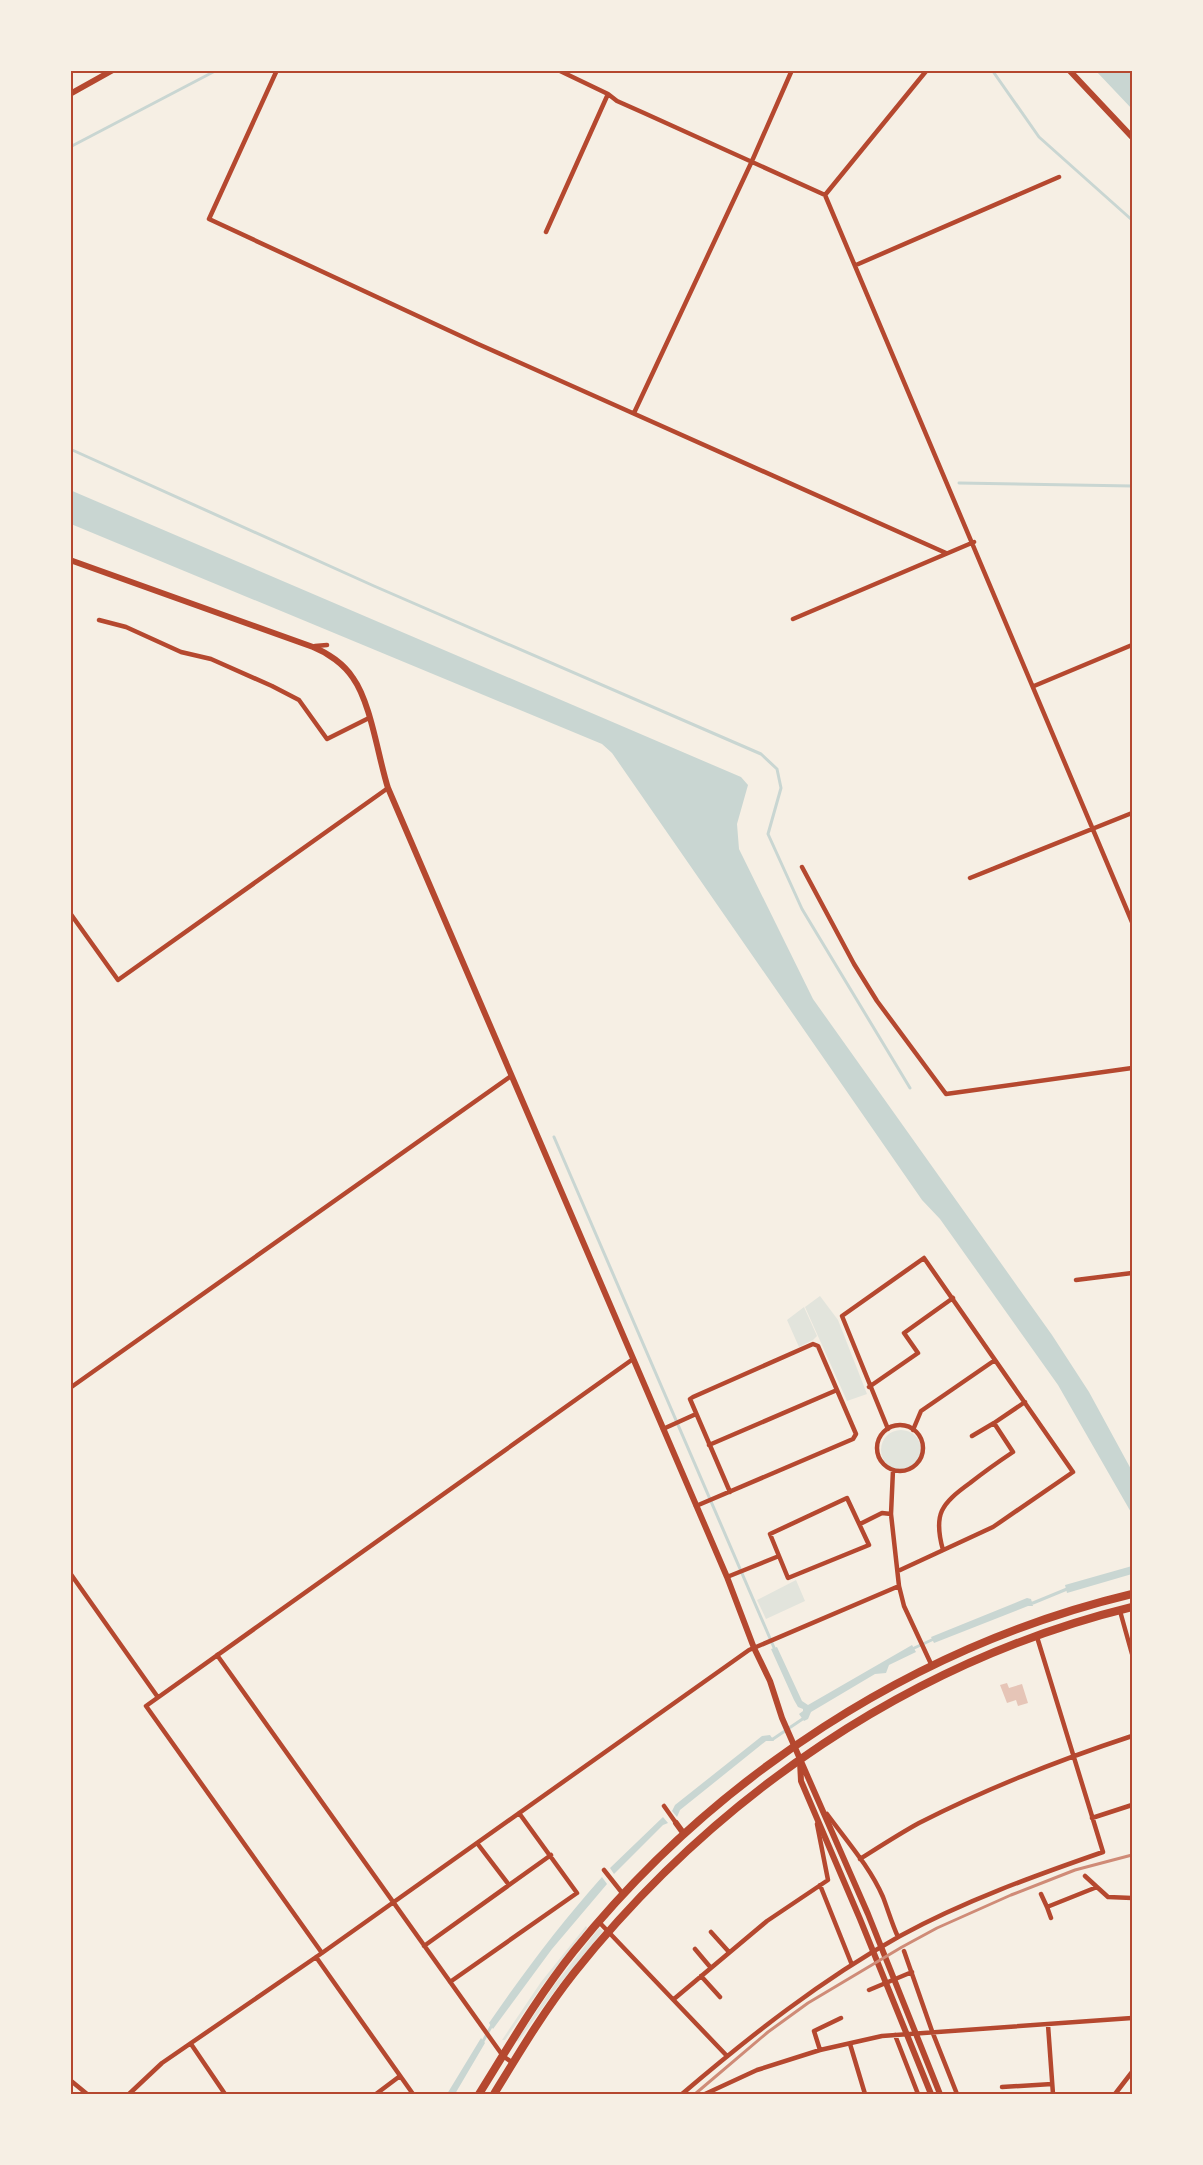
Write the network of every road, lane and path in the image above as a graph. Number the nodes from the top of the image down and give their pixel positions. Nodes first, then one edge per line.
1 (113, 70) edge
2 (278, 70) edge
3 (558, 70) edge
4 (792, 70) edge
5 (927, 70) edge
6 (1070, 70) edge
7 (70, 94) edge
8 (608, 94) junction
9 (1132, 137) edge
10 (752, 161) junction
11 (1059, 177) dead end
12 (825, 195) junction
13 (546, 232) dead end
14 (856, 265) junction
15 (634, 413) junction
16 (974, 542) junction
17 (946, 553) junction
18 (70, 560) edge
19 (793, 619) dead end
20 (99, 620) dead end
21 (327, 645) dead end
22 (1132, 645) edge
23 (313, 647) junction
24 (1034, 686) junction
25 (369, 718) junction
26 (388, 788) junction
27 (1132, 813) edge
28 (1094, 829) junction
29 (802, 867) dead end
30 (970, 878) dead end
31 (70, 913) edge
32 (1132, 922) edge
33 (1132, 1068) edge
34 (511, 1076) junction
35 (1132, 1273) edge
36 (1076, 1280) dead end
37 (953, 1298) junction
38 (633, 1359) junction
39 (995, 1360) junction
40 (869, 1387) junction
41 (70, 1388) edge
42 (837, 1390) junction
43 (1025, 1402) junction
44 (696, 1414) junction
45 (994, 1422) junction
46 (663, 1429) junction
47 (888, 1429) junction
48 (913, 1430) junction
49 (972, 1436) dead end
50 (709, 1445) junction
51 (893, 1470) junction
52 (730, 1492) junction
53 (696, 1506) junction
54 (891, 1514) junction
55 (860, 1524) junction
56 (943, 1550) junction
57 (779, 1557) junction
58 (898, 1571) junction
59 (70, 1573) edge
60 (727, 1577) junction
61 (899, 1586) junction
62 (1132, 1594) edge
63 (1132, 1607) edge
64 (1119, 1610) junction
65 (1036, 1637) junction
66 (754, 1648) junction
67 (1132, 1654) edge
68 (217, 1655) junction
69 (932, 1666) junction
70 (157, 1696) junction
71 (1132, 1736) edge
72 (794, 1746) junction
73 (1072, 1755) junction
74 (800, 1759) junction
75 (1132, 1805) edge
76 (664, 1806) dead end
77 (825, 1812) junction
78 (519, 1813) junction
79 (816, 1816) junction
80 (1092, 1818) junction
81 (676, 1823) joint
82 (684, 1834) junction
83 (477, 1843) junction
84 (551, 1855) junction
85 (860, 1859) junction
86 (604, 1870) dead end
87 (1085, 1876) dead end
88 (820, 1885) junction
89 (509, 1886) junction
90 (1097, 1887) junction
91 (623, 1894) junction
92 (1041, 1894) dead end
93 (1132, 1898) edge
94 (393, 1902) junction
95 (1047, 1906) junction
96 (1051, 1918) dead end
97 (599, 1922) junction
98 (609, 1931) junction
99 (711, 1932) dead end
100 (898, 1937) junction
101 (424, 1946) junction
102 (694, 1949) dead end
103 (904, 1951) dead end
104 (729, 1952) junction
105 (322, 1953) junction
106 (316, 1957) junction
107 (852, 1965) junction
108 (711, 1968) junction
109 (912, 1972) junction
110 (701, 1976) junction
111 (450, 1982) junction
112 (869, 1990) dead end
113 (720, 1997) dead end
114 (674, 1999) junction
115 (841, 2018) dead end
116 (1132, 2018) edge
117 (1048, 2025) junction
118 (932, 2031) junction
119 (895, 2035) junction
120 (191, 2044) junction
121 (850, 2044) junction
122 (820, 2050) junction
123 (502, 2056) junction
124 (727, 2056) junction
125 (513, 2063) junction
126 (1132, 2072) edge
127 (400, 2076) junction
128 (70, 2080) edge
129 (1052, 2084) junction
130 (1002, 2087) dead end
131 (87, 2094) edge
132 (129, 2094) edge
133 (225, 2094) edge
134 (376, 2094) edge
135 (413, 2094) edge
136 (479, 2094) edge
137 (494, 2094) edge
138 (682, 2094) edge
139 (705, 2094) edge
140 (865, 2094) edge
141 (918, 2094) edge
142 (931, 2094) edge
143 (940, 2094) edge
144 (957, 2094) edge
145 (1053, 2094) edge
146 (1115, 2094) edge

1 - 7 street
2 - 15 street
3 - 8 street
4 - 10 street
5 - 12 street
6 - 9 street
8 - 10 street
8 - 13 street
10 - 12 street
10 - 15 street
11 - 14 street
12 - 14 street
14 - 16 street
15 - 17 street
16 - 17 street
16 - 24 street
17 - 19 street
18 - 23 street
20 - 25 street
21 - 23 street
22 - 24 street
23 - 25 street
24 - 28 street
25 - 26 street
26 - 31 street
26 - 34 street
27 - 28 street
28 - 30 street
28 - 32 street
29 - 33 street
34 - 38 street
34 - 41 street
35 - 36 street
37 - 39 street
37 - 40 street
37 - 40 street
38 - 46 street
38 - 68 street
39 - 43 street
39 - 48 street
40 - 47 street
42 - 44 street
42 - 50 street
42 - 52 street
43 - 45 street
43 - 56 street
44 - 46 street
44 - 50 street
45 - 49 street
45 - 56 street
46 - 53 street
47 - 48 street
47 - 51 street
48 - 51 street
50 - 52 street
51 - 54 street
52 - 53 street
53 - 60 street
54 - 55 street
54 - 58 street
55 - 57 street
55 - 57 street
56 - 58 street
57 - 60 street
58 - 61 street
59 - 70 street
60 - 66 street
61 - 66 street
61 - 69 street
62 - 69 highway
63 - 64 highway
64 - 65 highway
64 - 67 street
65 - 73 street
65 - 74 highway
66 - 72 street
66 - 78 street
68 - 70 street
68 - 94 street
69 - 72 highway
70 - 105 street
71 - 73 street
72 - 74 street
72 - 82 highway
73 - 80 street
73 - 85 street
74 - 77 street
74 - 79 street
74 - 98 highway
75 - 80 street
76 - 81 street
77 - 85 street
77 - 143 street
78 - 83 street
78 - 84 street
79 - 88 street
79 - 142 street
80 - 100 street
81 - 82 street
82 - 91 highway
83 - 89 street
83 - 94 street
84 - 89 street
84 - 111 street
85 - 100 street
86 - 91 street
87 - 90 street
88 - 104 street
88 - 107 street
89 - 101 street
90 - 93 street
90 - 95 street
91 - 97 highway
92 - 95 street
94 - 101 street
94 - 105 street
95 - 96 street
97 - 98 street
97 - 123 highway
98 - 114 street
98 - 125 highway
99 - 104 street
100 - 107 street
101 - 111 street
102 - 108 street
103 - 109 street
104 - 108 street
105 - 106 street
106 - 120 street
106 - 127 street
107 - 124 street
108 - 110 street
109 - 112 street
109 - 118 street
110 - 113 street
110 - 114 street
111 - 123 street
114 - 124 street
115 - 122 street
116 - 117 street
117 - 118 street
117 - 129 street
118 - 119 street
118 - 144 street
119 - 121 street
119 - 141 street
120 - 132 street
120 - 133 street
121 - 122 street
121 - 140 street
122 - 139 street
123 - 125 street
123 - 136 highway
124 - 138 street
125 - 137 highway
126 - 146 street
127 - 134 street
127 - 135 street
128 - 131 street
129 - 130 street
129 - 145 street

